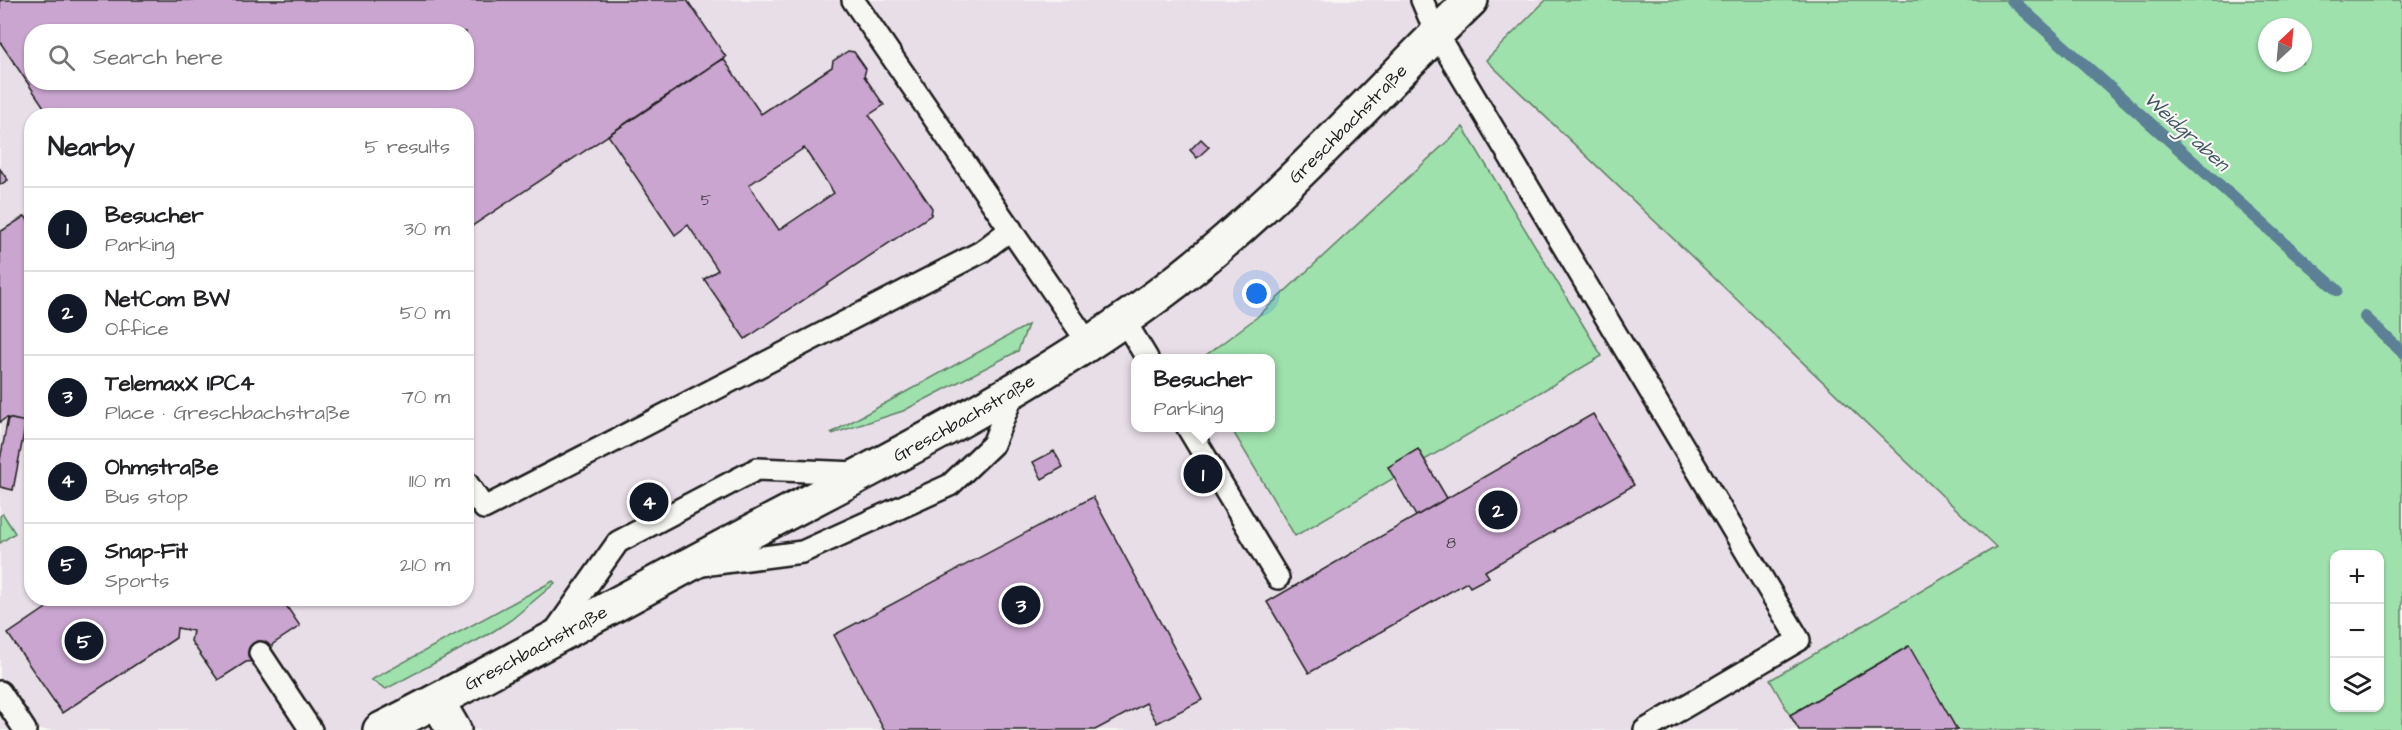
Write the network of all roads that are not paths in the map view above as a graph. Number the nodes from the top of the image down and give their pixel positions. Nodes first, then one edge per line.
1 (853, 0) edge
2 (1422, 0) edge
3 (1471, 0) edge
4 (1436, 33) junction
5 (1011, 229) junction
6 (1124, 320) junction
7 (1089, 344) junction
8 (1145, 354) edge
9 (1015, 389) junction
10 (1190, 432) edge
11 (862, 474) junction
12 (474, 494) edge
13 (684, 567) junction
14 (1278, 578) dead end
15 (548, 641) junction
16 (260, 653) dead end
17 (0, 692) edge
18 (437, 701) junction
19 (25, 730) edge
20 (311, 730) edge
21 (380, 730) edge
22 (454, 730) edge
23 (1646, 730) edge

1 - 5 lane
2 - 4 lane
3 - 4 street, Greschbachstraße
4 - 6 street, Greschbachstraße
4 - 23 lane
5 - 7 lane
5 - 12 lane
6 - 7 street, Greschbachstraße
6 - 8 lane
7 - 9 street, Greschbachstraße
9 - 11 street, Greschbachstraße
9 - 13 lane
10 - 14 lane
11 - 13 street, Greschbachstraße
11 - 15 lane
13 - 15 street, Greschbachstraße
15 - 18 street, Greschbachstraße
16 - 20 lane
17 - 19 lane
18 - 21 street, Greschbachstraße
18 - 22 street

